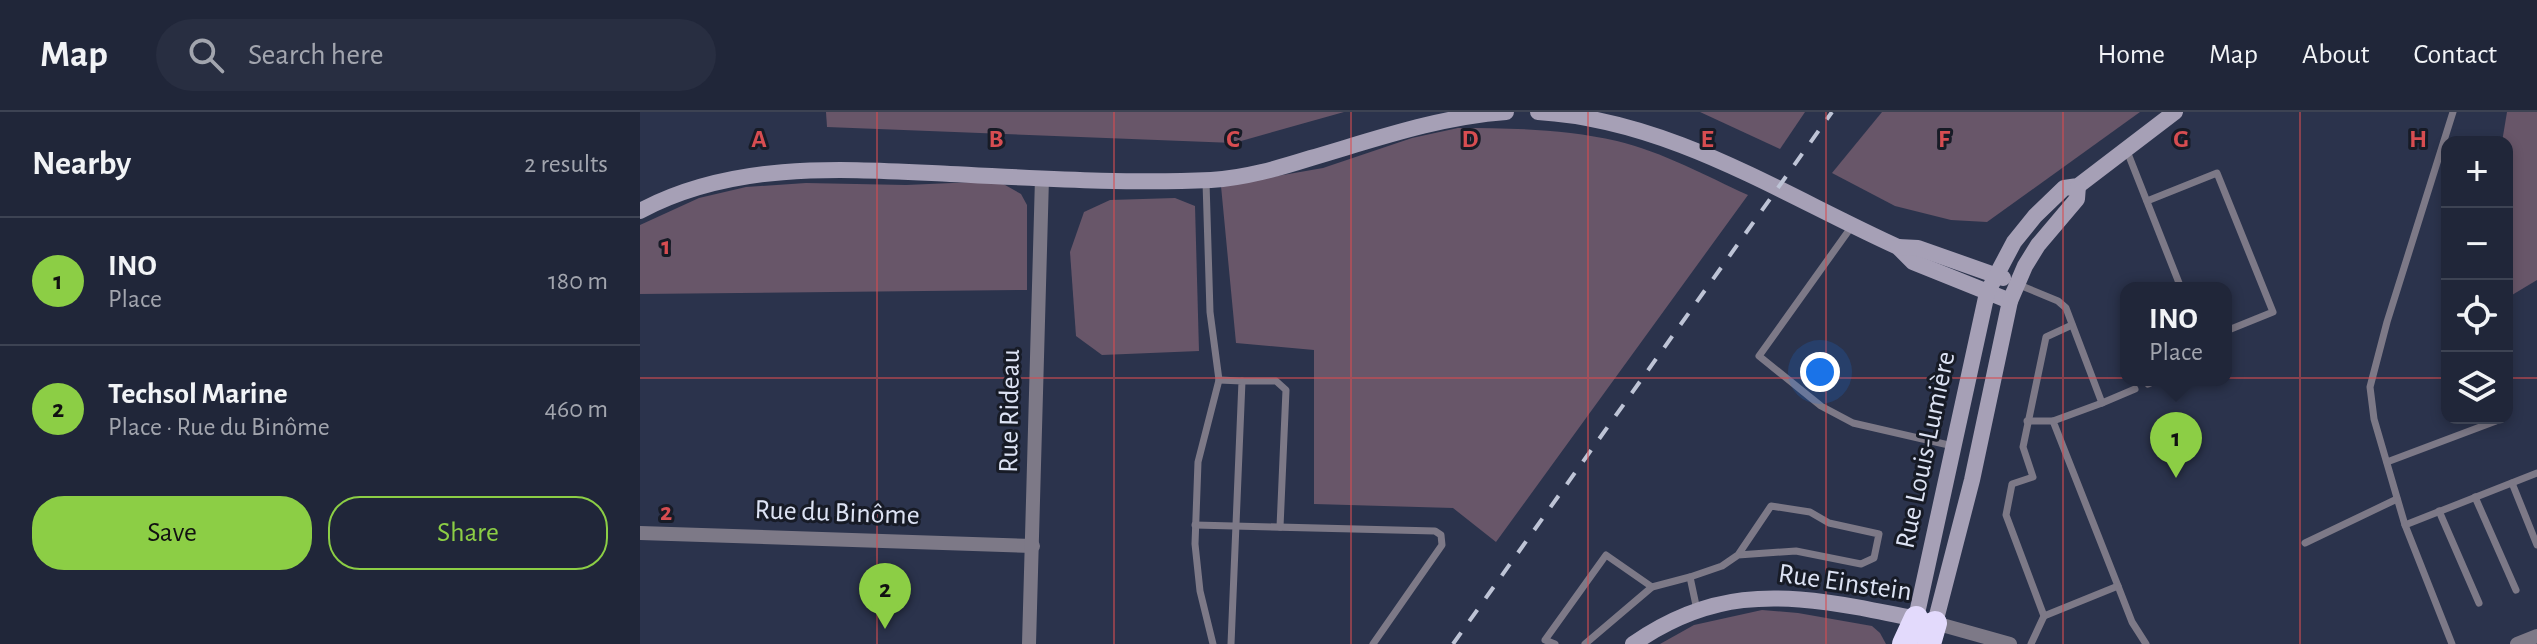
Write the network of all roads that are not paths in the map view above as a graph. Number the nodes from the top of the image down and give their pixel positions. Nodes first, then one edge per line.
1 (1506, 112) edge
2 (1538, 112) edge
3 (2175, 112) edge
4 (2453, 112) edge
5 (2126, 149) junction
6 (1042, 178) junction
7 (1206, 180) junction
8 (2078, 186) junction
9 (2147, 201) junction
10 (640, 211) edge
11 (1852, 226) junction
12 (1898, 247) junction
13 (1995, 275) junction
14 (2179, 282) edge
15 (2016, 283) junction
16 (1987, 293) junction
17 (2010, 301) junction
18 (2072, 325) junction
19 (2232, 329) edge
20 (1219, 380) junction
21 (1242, 381) junction
22 (2135, 389) dead end
23 (2102, 403) junction
24 (2027, 421) junction
25 (2053, 421) junction
26 (2488, 424) edge
27 (1954, 446) junction
28 (2387, 462) junction
29 (2537, 473) edge
30 (2512, 483) junction
31 (2475, 497) junction
32 (2397, 499) junction
33 (2439, 511) junction
34 (1195, 525) junction
35 (2405, 525) junction
36 (1236, 526) junction
37 (1280, 527) junction
38 (640, 533) edge
39 (2305, 543) dead end
40 (2537, 545) edge
41 (1033, 546) junction
42 (1738, 555) junction
43 (1690, 577) junction
44 (2118, 586) junction
45 (1652, 587) junction
46 (2516, 590) dead end
47 (2479, 603) dead end
48 (1697, 610) junction
49 (2044, 616) junction
50 (1927, 628) edge
51 (2537, 636) edge
52 (1029, 644) edge
53 (1213, 644) edge
54 (1231, 644) edge
55 (1373, 644) edge
56 (1555, 644) edge
57 (1585, 644) edge
58 (1633, 644) edge
59 (1904, 644) edge
60 (2010, 644) edge
61 (2031, 644) edge
62 (2146, 644) edge
63 (2452, 644) edge
64 (2517, 644) edge

1 - 7 street
2 - 11 street
3 - 5 street, Rue Louis-Lumière
4 - 28 lane
5 - 8 street, Rue Louis-Lumière
5 - 9 lane
6 - 7 street
6 - 10 street
6 - 41 street, Rue Rideau
7 - 20 lane
8 - 13 street, Rue Louis-Lumière
8 - 15 street, Rue Louis-Lumière
9 - 14 lane
9 - 19 lane
11 - 12 street
11 - 27 lane
12 - 13 street
12 - 16 street
13 - 15 street
13 - 16 street, Rue Louis-Lumière
15 - 17 street, Rue Louis-Lumière
15 - 18 lane
16 - 17 street
16 - 27 street, Rue Louis-Lumière
17 - 50 street, Rue Louis-Lumière
18 - 23 lane
18 - 24 lane
20 - 21 lane
20 - 34 lane
21 - 36 lane
21 - 37 lane
22 - 23 lane
23 - 25 lane
24 - 25 lane
24 - 49 lane
25 - 44 lane
26 - 28 lane
27 - 50 street, Rue Louis-Lumière
28 - 32 lane
29 - 30 lane
30 - 31 lane
30 - 40 lane
31 - 33 lane
31 - 46 lane
32 - 35 lane
32 - 39 lane
33 - 35 lane
33 - 47 lane
34 - 36 lane
34 - 53 lane
35 - 63 lane
36 - 37 lane
36 - 54 lane
37 - 55 lane
38 - 41 street, Rue du Binôme
41 - 52 street, Rue Rideau
42 - 42 lane
42 - 43 lane
43 - 45 lane
43 - 48 lane
44 - 49 lane
44 - 62 lane
45 - 56 lane
45 - 57 lane
48 - 50 street, Rue Einstein
48 - 58 street, Rue Einstein
49 - 61 lane
50 - 59 highway
50 - 60 street, Rue Einstein
51 - 64 street

